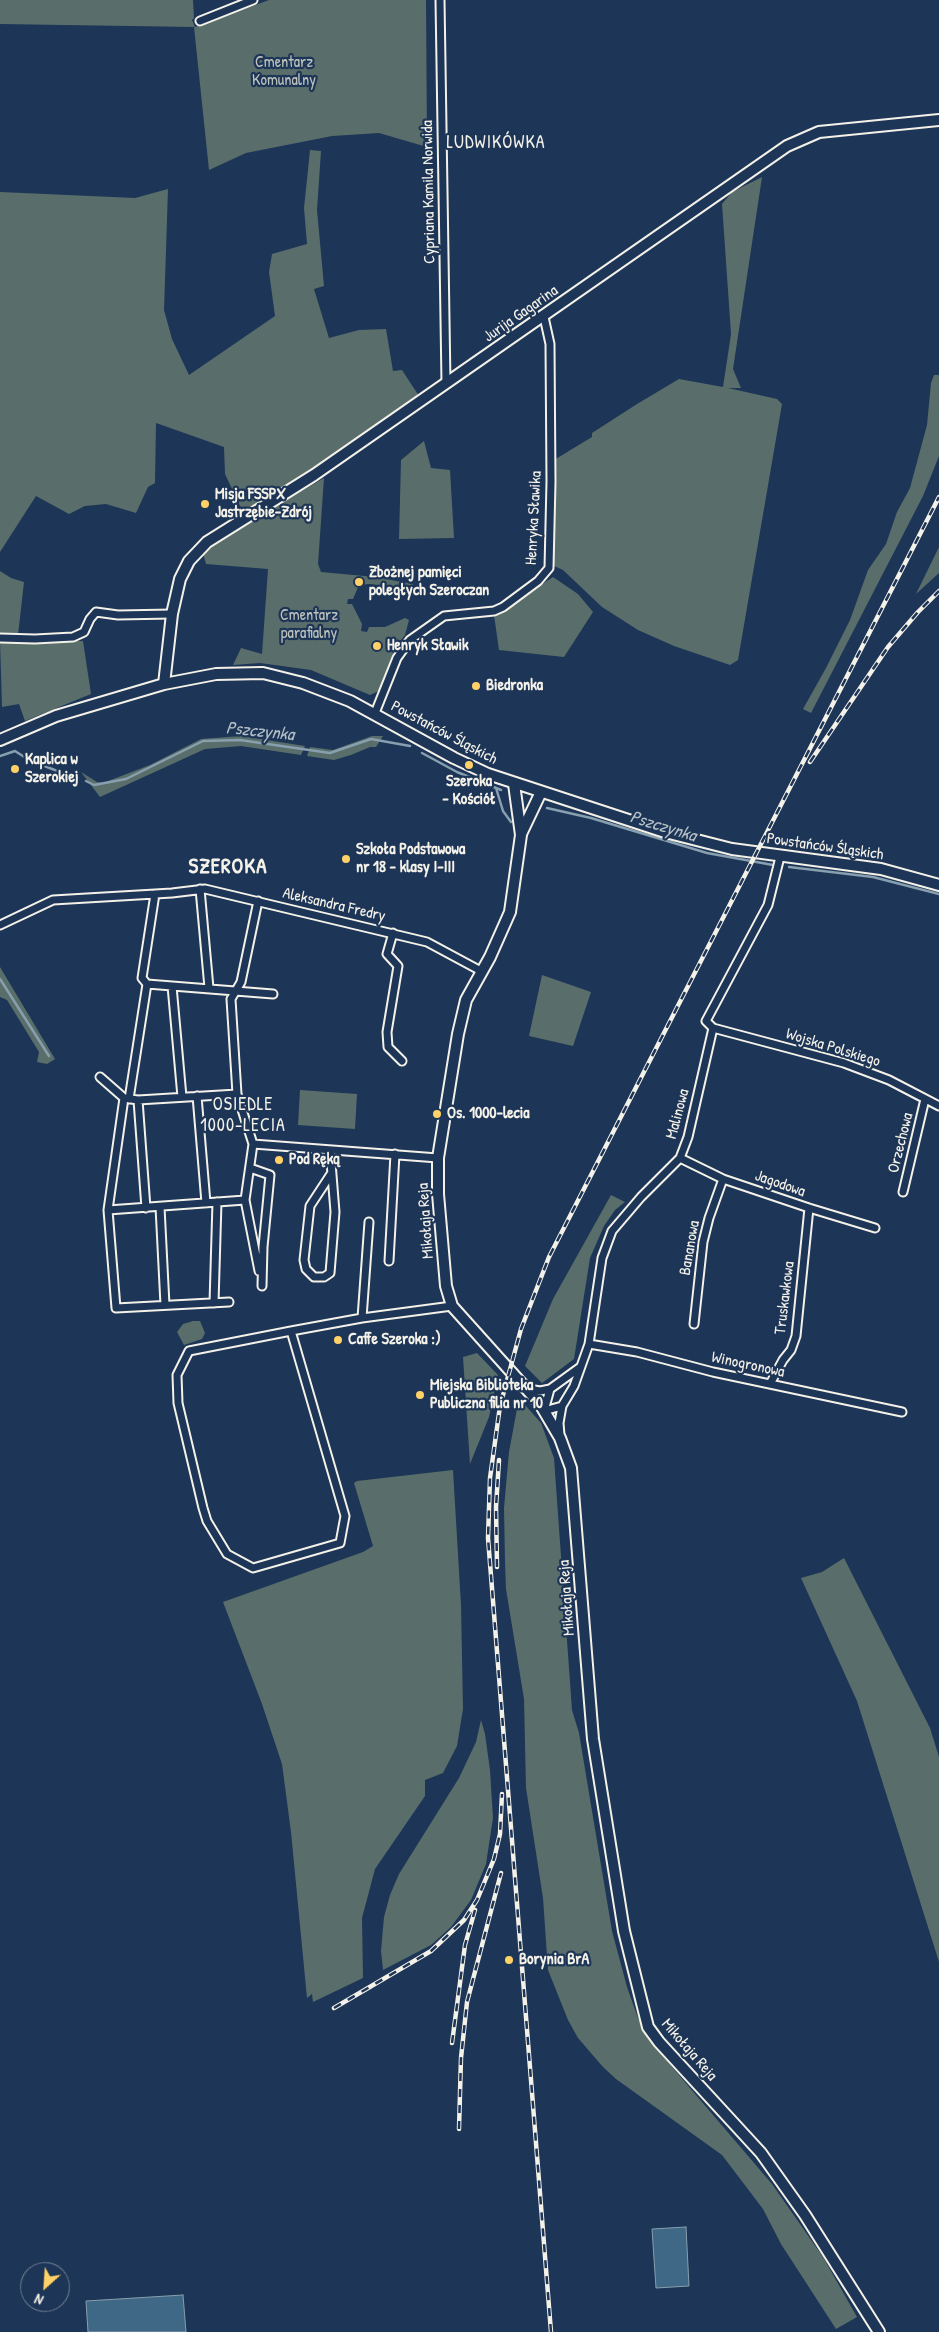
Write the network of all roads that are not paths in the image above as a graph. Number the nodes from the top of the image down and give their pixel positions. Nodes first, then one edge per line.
1 (253, 0) edge
2 (440, 0) edge
3 (200, 21) dead end
4 (939, 120) edge
5 (544, 317) junction
6 (446, 383) junction
7 (172, 614) junction
8 (0, 638) edge
9 (164, 684) junction
10 (375, 713) junction
11 (0, 740) edge
12 (514, 784) junction
13 (542, 792) junction
14 (521, 835) junction
15 (780, 857) junction
16 (939, 885) edge
17 (200, 889) junction
18 (155, 894) junction
19 (258, 901) junction
20 (0, 925) edge
21 (393, 933) junction
22 (481, 972) junction
23 (147, 984) junction
24 (172, 986) junction
25 (209, 988) junction
26 (236, 991) junction
27 (274, 994) dead end
28 (713, 1028) junction
29 (402, 1061) dead end
30 (100, 1077) dead end
31 (237, 1094) junction
32 (197, 1096) junction
33 (182, 1097) junction
34 (127, 1099) junction
35 (925, 1099) junction
36 (138, 1100) junction
37 (939, 1106) edge
38 (253, 1144) junction
39 (330, 1150) junction
40 (395, 1154) junction
41 (438, 1158) junction
42 (680, 1158) junction
43 (250, 1168) junction
44 (331, 1174) junction
45 (723, 1179) junction
46 (903, 1192) dead end
47 (245, 1200) junction
48 (217, 1202) junction
49 (206, 1203) junction
50 (160, 1207) junction
51 (146, 1208) junction
52 (809, 1208) junction
53 (108, 1210) junction
54 (369, 1222) dead end
55 (875, 1228) dead end
56 (389, 1261) dead end
57 (229, 1302) dead end
58 (214, 1303) junction
59 (165, 1305) junction
60 (452, 1306) junction
61 (362, 1318) junction
62 (694, 1324) dead end
63 (291, 1331) junction
64 (589, 1344) junction
65 (579, 1368) junction
66 (770, 1384) junction
67 (529, 1389) junction
68 (550, 1389) junction
69 (562, 1406) junction
70 (544, 1411) junction
71 (902, 1412) dead end
72 (560, 1438) junction
73 (879, 2332) edge

1 - 3 street
2 - 6 street, Cypriana Kamila Norwida
4 - 5 street, Jurija Gagarina
5 - 6 street, Jurija Gagarina
5 - 10 street, Henryka Sławika
6 - 7 street, Jurija Gagarina
7 - 8 street
7 - 9 street, Jurija Gagarina
9 - 10 street, Powstańców Śląskich
9 - 11 street, Powstańców Śląskich
10 - 12 street, Powstańców Śląskich
12 - 13 street, Powstańców Śląskich
12 - 14 street, Mikołaja Reja
13 - 14 street, Mikołaja Reja
13 - 15 street, Powstańców Śląskich
14 - 22 street, Mikołaja Reja
15 - 16 street, Powstańców Śląskich
15 - 28 street, Malinowa
17 - 18 street, Aleksandra Fredry
17 - 19 street, Aleksandra Fredry
17 - 25 street
18 - 20 street, Aleksandra Fredry
18 - 23 street
19 - 21 street, Aleksandra Fredry
19 - 26 street
21 - 22 street, Aleksandra Fredry
21 - 29 street
22 - 41 street, Mikołaja Reja
23 - 24 street
23 - 34 street
24 - 25 street
24 - 33 street
25 - 26 street
26 - 27 street
26 - 31 street
28 - 35 street, Wojska Polskiego
28 - 42 street, Malinowa
30 - 34 street
31 - 32 street
31 - 38 street
32 - 33 street
32 - 49 street
33 - 36 street
34 - 36 street
34 - 53 street
35 - 37 street, Wojska Polskiego
35 - 46 street, Orzechowa
36 - 51 street
38 - 39 street
38 - 43 street
39 - 40 street
39 - 44 street
40 - 41 street
40 - 56 street
41 - 60 street, Mikołaja Reja
42 - 45 street, Jagodowa
42 - 64 street, Malinowa
43 - 47 street
43 - 47 street
44 - 44 street
45 - 52 street, Jagodowa
45 - 62 street, Bananowa
47 - 48 street
48 - 49 street
48 - 58 street
49 - 50 street
50 - 51 street
50 - 59 street
51 - 53 street
52 - 55 street, Jagodowa
52 - 66 street, Truskawkowa
53 - 59 street
54 - 61 street
57 - 58 street
58 - 59 street
60 - 61 street
60 - 67 street, Mikołaja Reja
61 - 63 street
63 - 63 street
64 - 65 street, Malinowa
64 - 66 street, Winogronowa
65 - 68 street
65 - 69 street, Malinowa
66 - 71 street, Winogronowa
67 - 68 street
67 - 70 street, Mikołaja Reja
68 - 70 street
69 - 70 street
69 - 72 street
70 - 72 street, Mikołaja Reja
72 - 73 street, Mikołaja Reja

